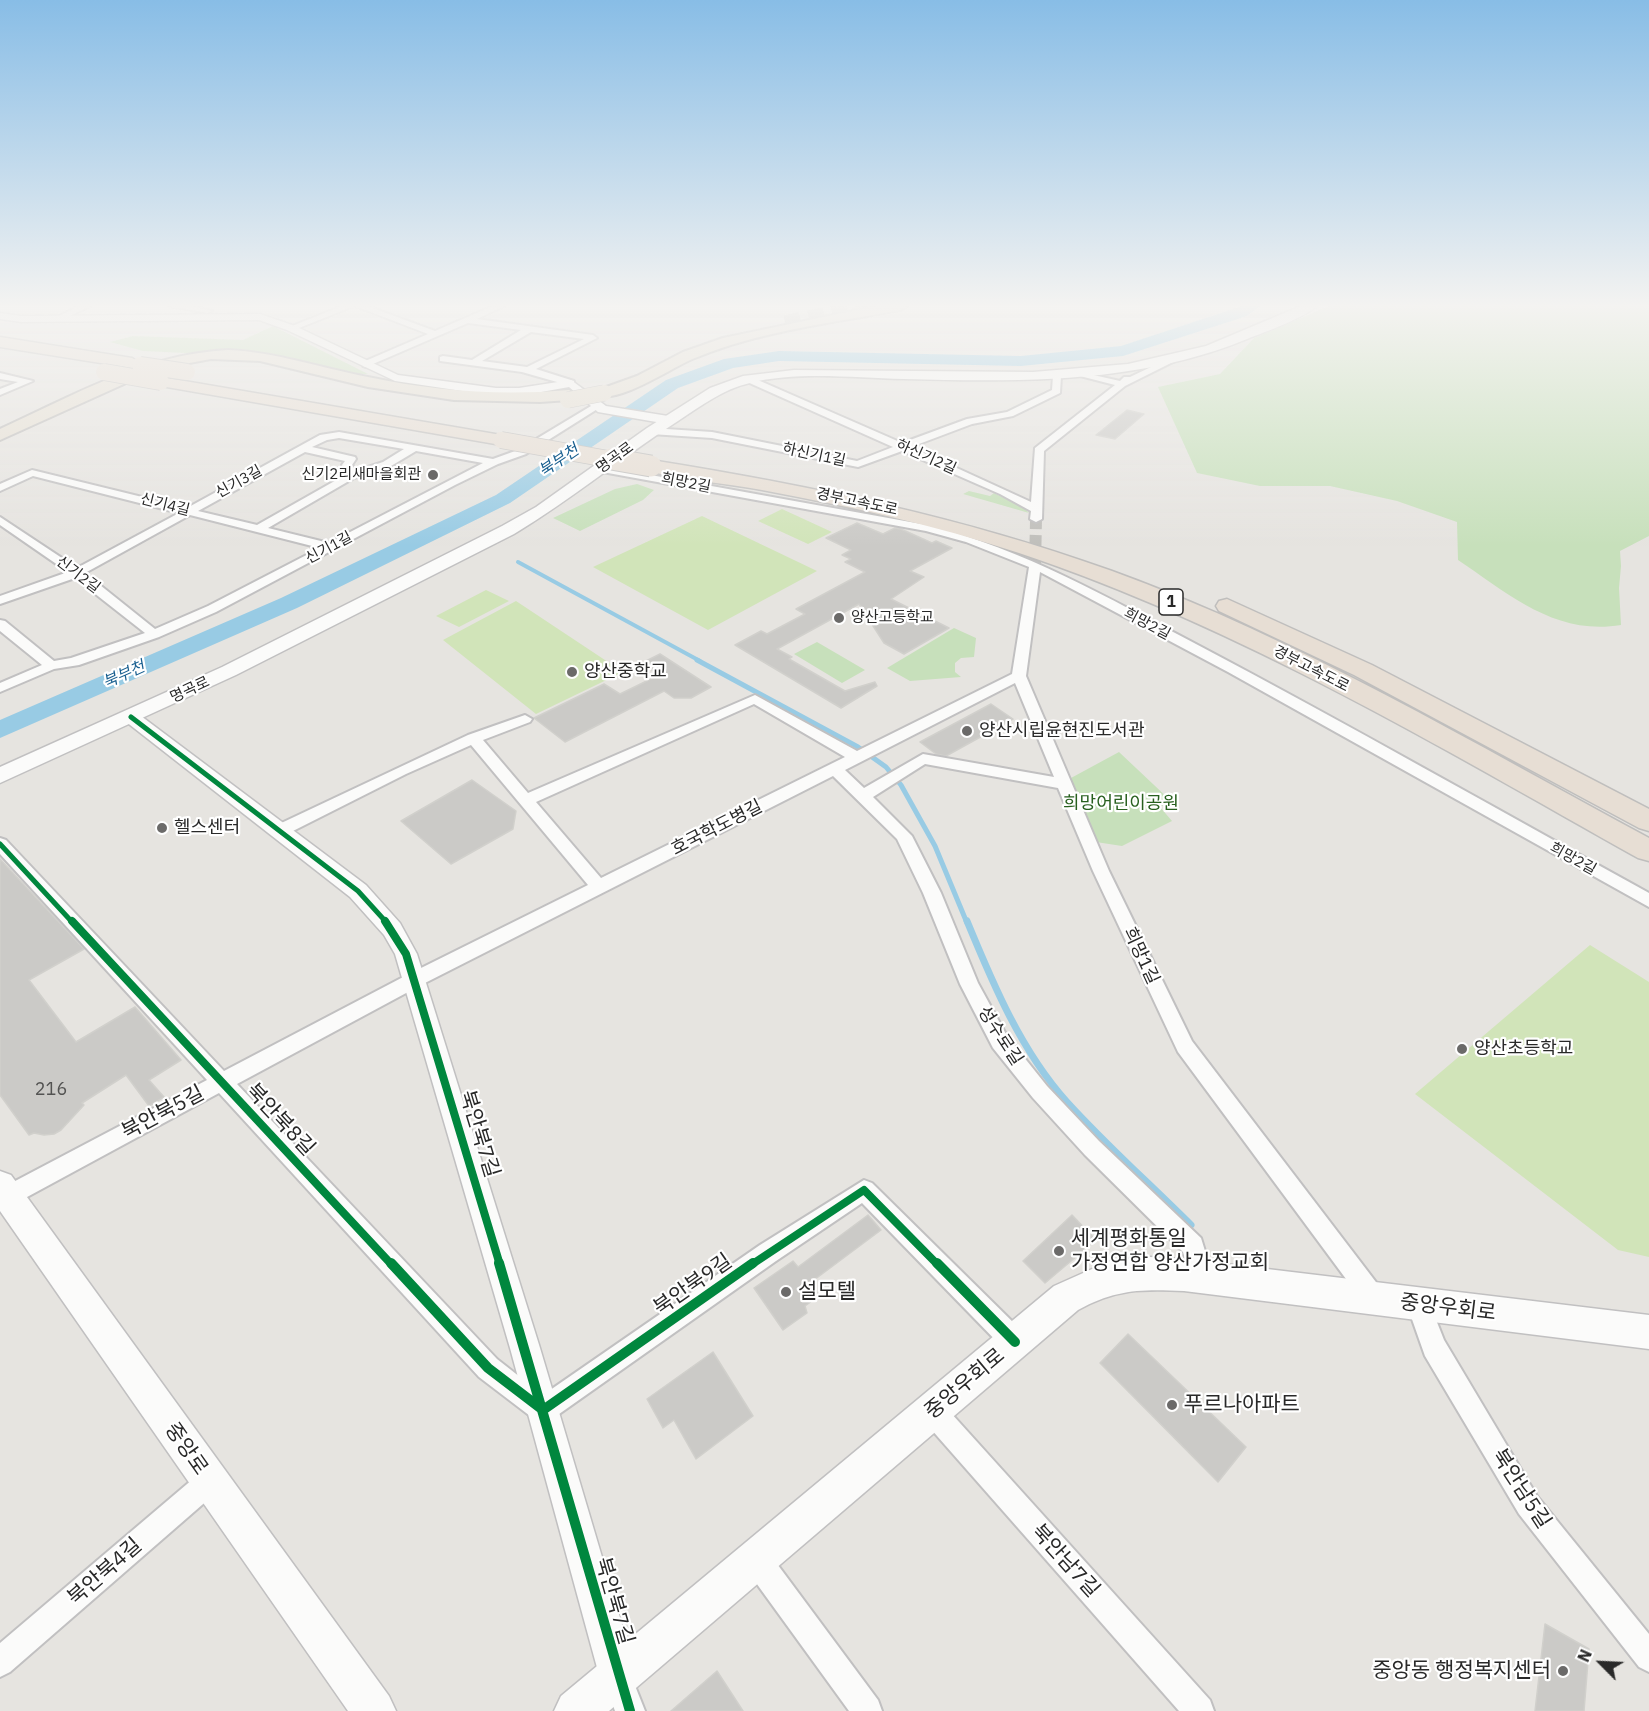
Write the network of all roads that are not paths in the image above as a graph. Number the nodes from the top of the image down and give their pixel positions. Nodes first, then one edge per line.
1 (16, 386) edge
2 (107, 386) edge
3 (119, 386) edge
4 (185, 386) edge
5 (269, 386) edge
6 (363, 386) edge
7 (399, 386) edge
8 (452, 386) edge
9 (564, 386) edge
10 (621, 386) edge
11 (628, 386) edge
12 (729, 386) edge
13 (764, 386) edge
14 (1057, 386) edge
15 (1120, 386) edge
16 (0, 392) edge
17 (569, 392) junction
18 (600, 399) junction
19 (668, 420) junction
20 (651, 431) junction
21 (0, 435) edge
22 (0, 441) edge
23 (902, 447) junction
24 (301, 448) junction
25 (414, 448) junction
26 (658, 459) junction
27 (494, 462) junction
28 (601, 469) junction
29 (353, 475) junction
30 (0, 488) edge
31 (186, 511) junction
32 (0, 520) edge
33 (260, 528) junction
34 (331, 547) junction
35 (1035, 565) junction
36 (77, 573) junction
37 (0, 600) edge
38 (0, 624) edge
39 (154, 634) junction
40 (51, 666) junction
41 (1019, 676) junction
42 (0, 688) edge
43 (131, 717) junction
44 (525, 719) dead end
45 (473, 738) junction
46 (858, 757) junction
47 (835, 769) junction
48 (0, 776) edge
49 (1063, 784) junction
50 (864, 795) junction
51 (526, 800) junction
52 (1649, 821) edge
53 (281, 830) junction
54 (0, 844) edge
55 (1649, 851) edge
56 (599, 887) junction
57 (1649, 901) edge
58 (414, 980) junction
59 (222, 1082) junction
60 (4, 1190) edge
61 (1201, 1277) junction
62 (1375, 1299) junction
63 (1419, 1305) junction
64 (1649, 1332) edge
65 (1014, 1342) junction
66 (543, 1410) junction
67 (932, 1411) junction
68 (209, 1482) junction
69 (756, 1558) junction
70 (1649, 1657) edge
71 (0, 1662) edge
72 (618, 1675) junction
73 (374, 1711) edge
74 (576, 1711) edge
75 (630, 1711) edge
76 (867, 1711) edge
77 (1199, 1711) edge

1 - 16 street
2 - 21 highway
3 - 22 highway
4 - 26 highway, 경부고속도로 / 1, bridge
5 - 26 highway, 경부고속도로 / 1, bridge
6 - 17 highway
7 - 17 highway
8 - 17 street
9 - 17 street
10 - 18 highway
11 - 18 highway
12 - 19 main road, 명곡로
13 - 23 street, 하신기2길
14 - 23 street, 하신기1길
15 - 23 street, 하신기2길
17 - 18 highway, bridge
18 - 19 street
18 - 27 street, 신기1길
19 - 20 main road, 명곡로
20 - 23 street, 하신기1길
20 - 28 main road, 명곡로
24 - 25 street, 신기3길
24 - 29 street
24 - 31 street, 신기3길
25 - 27 street, 신기3길
25 - 29 street
26 - 52 highway, 경부고속도로 / 1
26 - 55 highway, 경부고속도로 / 1
27 - 34 street, 신기1길
28 - 35 street, 희망2길
28 - 43 main road, 명곡로
29 - 33 street
30 - 31 street, 신기4길
31 - 33 street, 신기4길
31 - 36 street, 신기3길
32 - 36 street, 신기2길
33 - 34 street, 신기4길
34 - 39 street, 신기1길
35 - 41 street
35 - 57 street, 희망2길
36 - 37 street, 신기3길
36 - 39 street, 신기2길
38 - 40 street
39 - 40 street, 신기1길
40 - 42 street, 신기1길
41 - 46 street, 호국학도병길
41 - 49 street, 희망1길
43 - 48 main road, 명곡로
43 - 53 street, 북안북7길
44 - 45 street
45 - 51 street
45 - 53 street
46 - 47 street, 호국학도병길
46 - 51 street
47 - 50 street, 성수로길
47 - 56 street, 호국학도병길
49 - 50 street
49 - 62 street, 희망1길
50 - 61 street, 성수로길
51 - 56 street
53 - 58 street, 북안북7길
54 - 59 street, 북안북8길
56 - 58 street, 호국학도병길
58 - 59 street, 북안북5길
58 - 66 street, 북안북7길
59 - 60 street, 북안북5길
59 - 66 street, 북안북8길
60 - 68 main road, 중앙로
61 - 62 main road, 중앙우회로
61 - 65 main road, 중앙우회로
62 - 63 main road, 중앙우회로
63 - 64 main road, 중앙우회로
63 - 70 street, 북안남5길
65 - 66 street, 북안북9길
65 - 67 main road, 중앙우회로
66 - 72 street, 북안북7길
67 - 69 main road, 중앙우회로
67 - 77 street, 북안남7길
68 - 71 street, 북안북4길
68 - 73 main road, 중앙로
69 - 72 main road, 중앙우회로
69 - 76 street
72 - 74 main road, 중앙우회로
72 - 75 street

